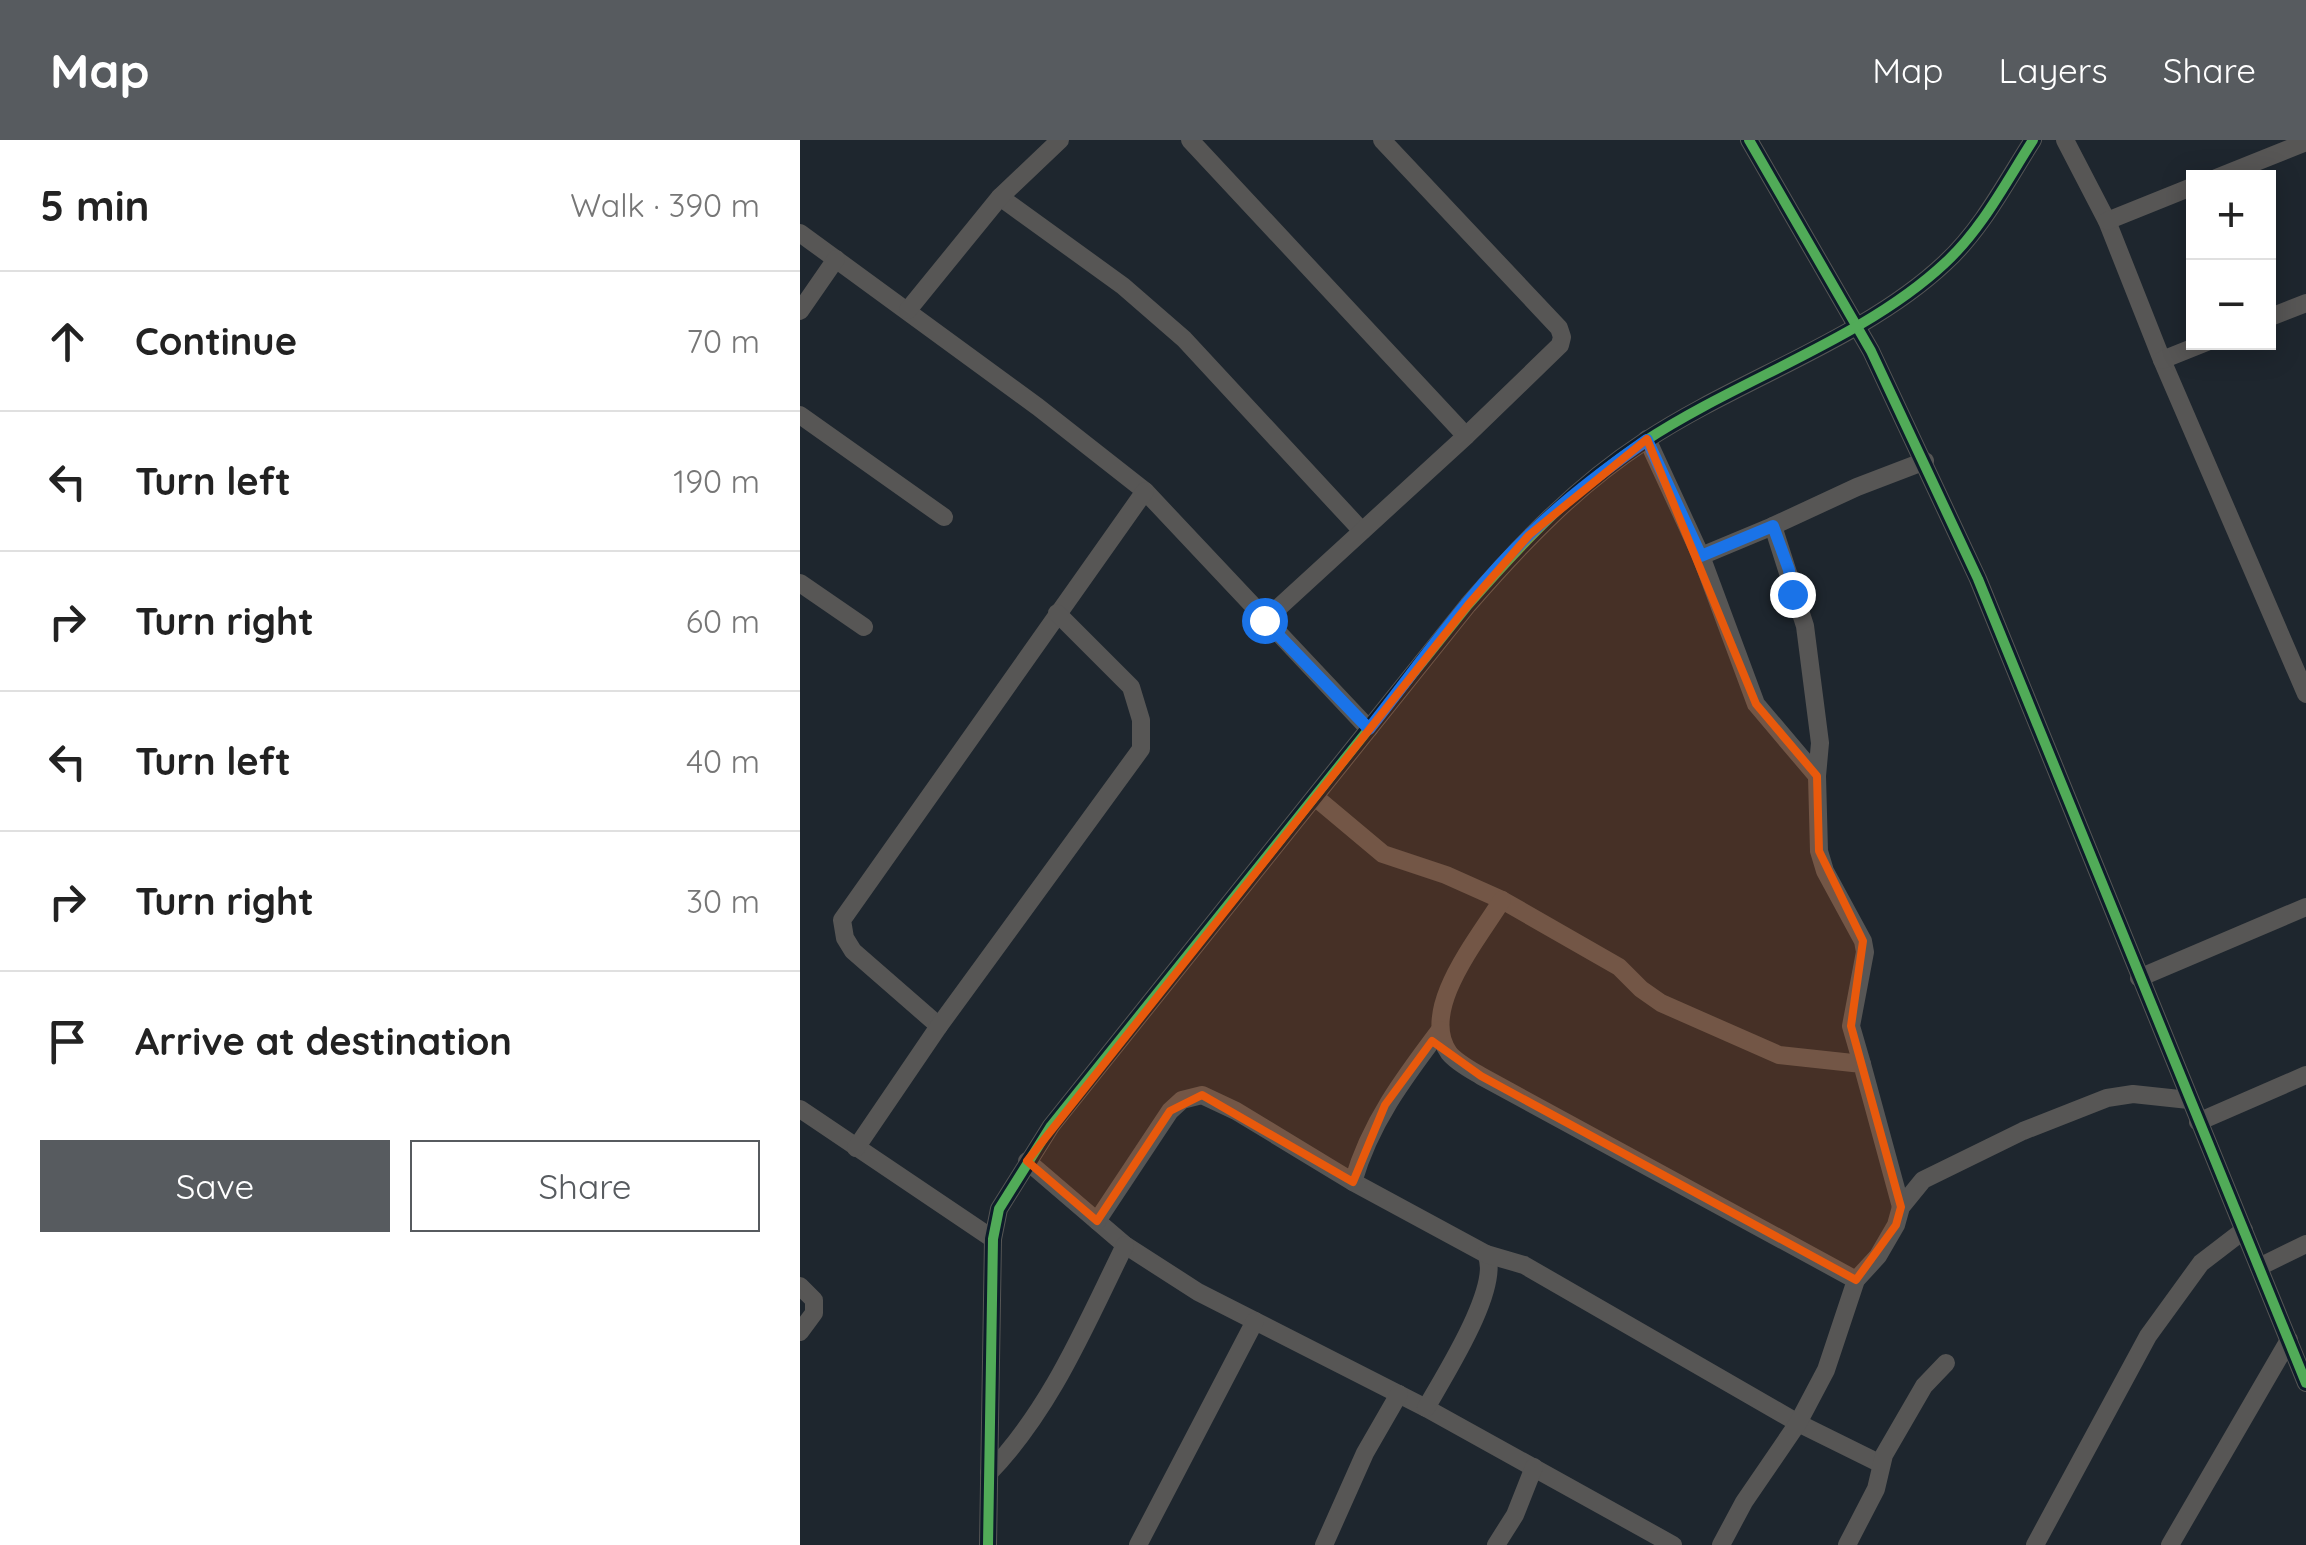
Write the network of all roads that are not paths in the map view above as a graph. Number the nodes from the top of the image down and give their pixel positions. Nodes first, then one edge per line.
1 (1060, 140) edge
2 (1190, 140) edge
3 (1382, 140) edge
4 (1748, 140) edge
5 (2033, 140) edge
6 (2065, 140) edge
7 (2306, 142) edge
8 (2236, 170) edge
9 (2186, 189) edge
10 (1000, 196) junction
11 (2106, 221) junction
12 (800, 233) edge
13 (836, 258) junction
14 (2306, 302) edge
15 (908, 310) junction
16 (800, 311) edge
17 (2276, 315) edge
18 (1855, 326) junction
19 (2187, 350) edge
20 (2162, 360) junction
21 (800, 415) edge
22 (1466, 436) junction
23 (1647, 440) junction
24 (1925, 461) junction
25 (1145, 492) junction
26 (944, 517) dead end
27 (1773, 526) junction
28 (1362, 530) junction
29 (1701, 556) junction
30 (800, 582) edge
31 (1058, 613) junction
32 (1264, 620) junction
33 (864, 627) dead end
34 (2306, 694) edge
35 (1369, 729) junction
36 (1817, 776) junction
37 (1316, 797) junction
38 (1502, 900) junction
39 (2306, 907) edge
40 (2139, 978) junction
41 (940, 1026) junction
42 (1440, 1030) junction
43 (1862, 1064) junction
44 (2306, 1076) edge
45 (2189, 1100) junction
46 (800, 1108) edge
47 (2198, 1122) junction
48 (856, 1148) junction
49 (1028, 1161) junction
50 (1353, 1182) junction
51 (1901, 1208) junction
52 (1097, 1221) junction
53 (2244, 1230) junction
54 (993, 1239) junction
55 (2306, 1244) edge
56 (1125, 1245) junction
57 (1486, 1254) junction
58 (2258, 1267) junction
59 (1856, 1280) junction
60 (800, 1286) edge
61 (1255, 1321) junction
62 (800, 1332) edge
63 (2289, 1340) junction
64 (1946, 1363) dead end
65 (2306, 1383) edge
66 (1399, 1394) junction
67 (1426, 1408) junction
68 (1798, 1423) junction
69 (1881, 1464) junction
70 (1534, 1467) junction
71 (989, 1472) junction
72 (988, 1545) edge
73 (1138, 1545) edge
74 (1324, 1545) edge
75 (1496, 1545) edge
76 (1673, 1545) edge
77 (1721, 1545) edge
78 (1847, 1545) edge
79 (2035, 1545) edge
80 (2170, 1545) edge

1 - 10 street
2 - 22 street
3 - 22 street
4 - 18 street
5 - 18 street
6 - 11 street
7 - 8 street
9 - 11 street
10 - 15 street
10 - 28 street
11 - 20 street
12 - 13 street
13 - 15 street
13 - 16 street
14 - 17 street
15 - 25 street
18 - 23 street
18 - 24 street
19 - 20 street
20 - 34 street
21 - 26 street
22 - 28 street
23 - 29 street
23 - 35 street
24 - 27 street
24 - 40 street
25 - 31 street
25 - 32 street
27 - 29 street
27 - 36 street
28 - 32 street
29 - 36 street
30 - 33 street
31 - 41 street
31 - 41 street
32 - 35 street
35 - 37 street
36 - 43 street
37 - 38 street
37 - 49 street
38 - 42 street
38 - 43 street
39 - 40 street
40 - 45 street
41 - 48 street
42 - 50 street
42 - 59 street
43 - 51 street
44 - 47 street
45 - 47 street
45 - 51 street
46 - 48 street
47 - 53 street
48 - 54 street
49 - 52 street
49 - 54 street
50 - 52 street
50 - 57 street
51 - 59 street
52 - 56 street
53 - 58 street
53 - 79 street
54 - 71 street
55 - 58 street
56 - 61 street
56 - 71 street
57 - 67 street
57 - 68 street
58 - 63 street
59 - 68 street
60 - 62 street
61 - 66 street
61 - 73 street
63 - 65 street
63 - 80 street
64 - 69 street
66 - 67 street
66 - 74 street
67 - 70 street
68 - 69 street
68 - 77 street
69 - 78 street
70 - 75 street
70 - 76 street
71 - 72 street

